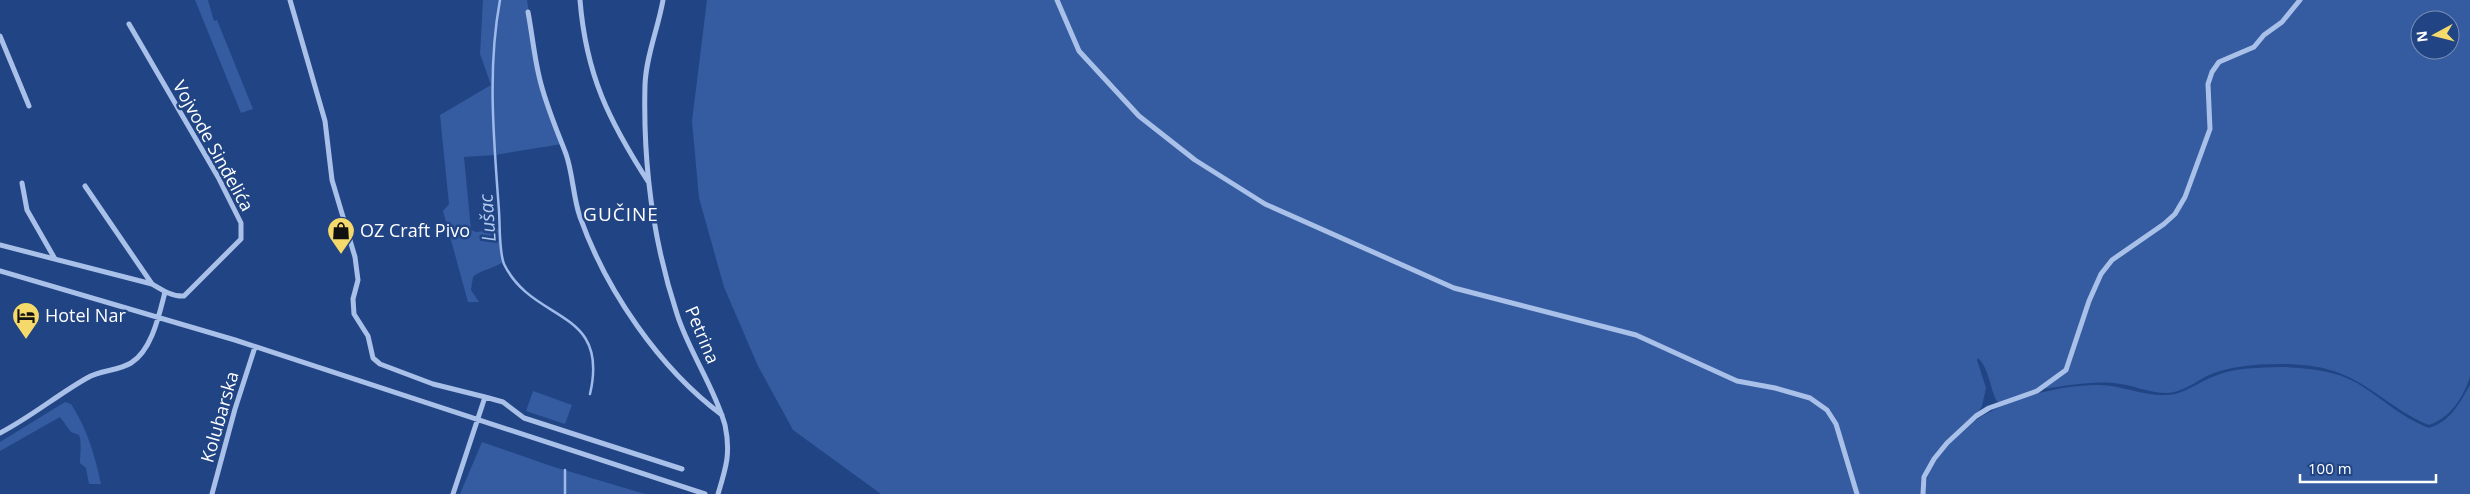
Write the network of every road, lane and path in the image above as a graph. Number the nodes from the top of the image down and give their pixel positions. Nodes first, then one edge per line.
1 (290, 0) edge
2 (580, 0) edge
3 (663, 0) edge
4 (1057, 0) edge
5 (2300, 0) edge
6 (528, 12) dead end
7 (129, 24) dead end
8 (0, 36) edge
9 (29, 106) dead end
10 (22, 183) dead end
11 (649, 183) junction
12 (85, 186) dead end
13 (0, 245) edge
14 (56, 260) junction
15 (0, 270) edge
16 (152, 284) junction
17 (165, 292) junction
18 (158, 318) junction
19 (256, 347) junction
20 (485, 397) junction
21 (722, 415) junction
22 (478, 418) junction
23 (0, 433) edge
24 (682, 469) dead end
25 (212, 494) edge
26 (453, 494) edge
27 (705, 494) edge
28 (718, 494) edge
29 (1857, 494) edge
30 (1923, 494) edge

1 - 20 street
2 - 11 street, Petrina
3 - 11 street, Petrina
4 - 29 street
5 - 30 street
6 - 21 street
7 - 17 street, Vojvode Sinđelića
8 - 9 street
10 - 14 street
11 - 21 street, Petrina
12 - 16 street
13 - 14 street
14 - 16 street
15 - 18 street
16 - 17 street
17 - 18 street
18 - 19 street
18 - 23 street
19 - 22 street
19 - 25 street, Kolubarska
20 - 22 street
20 - 24 street
21 - 28 street, Petrina
22 - 26 street
22 - 27 street

